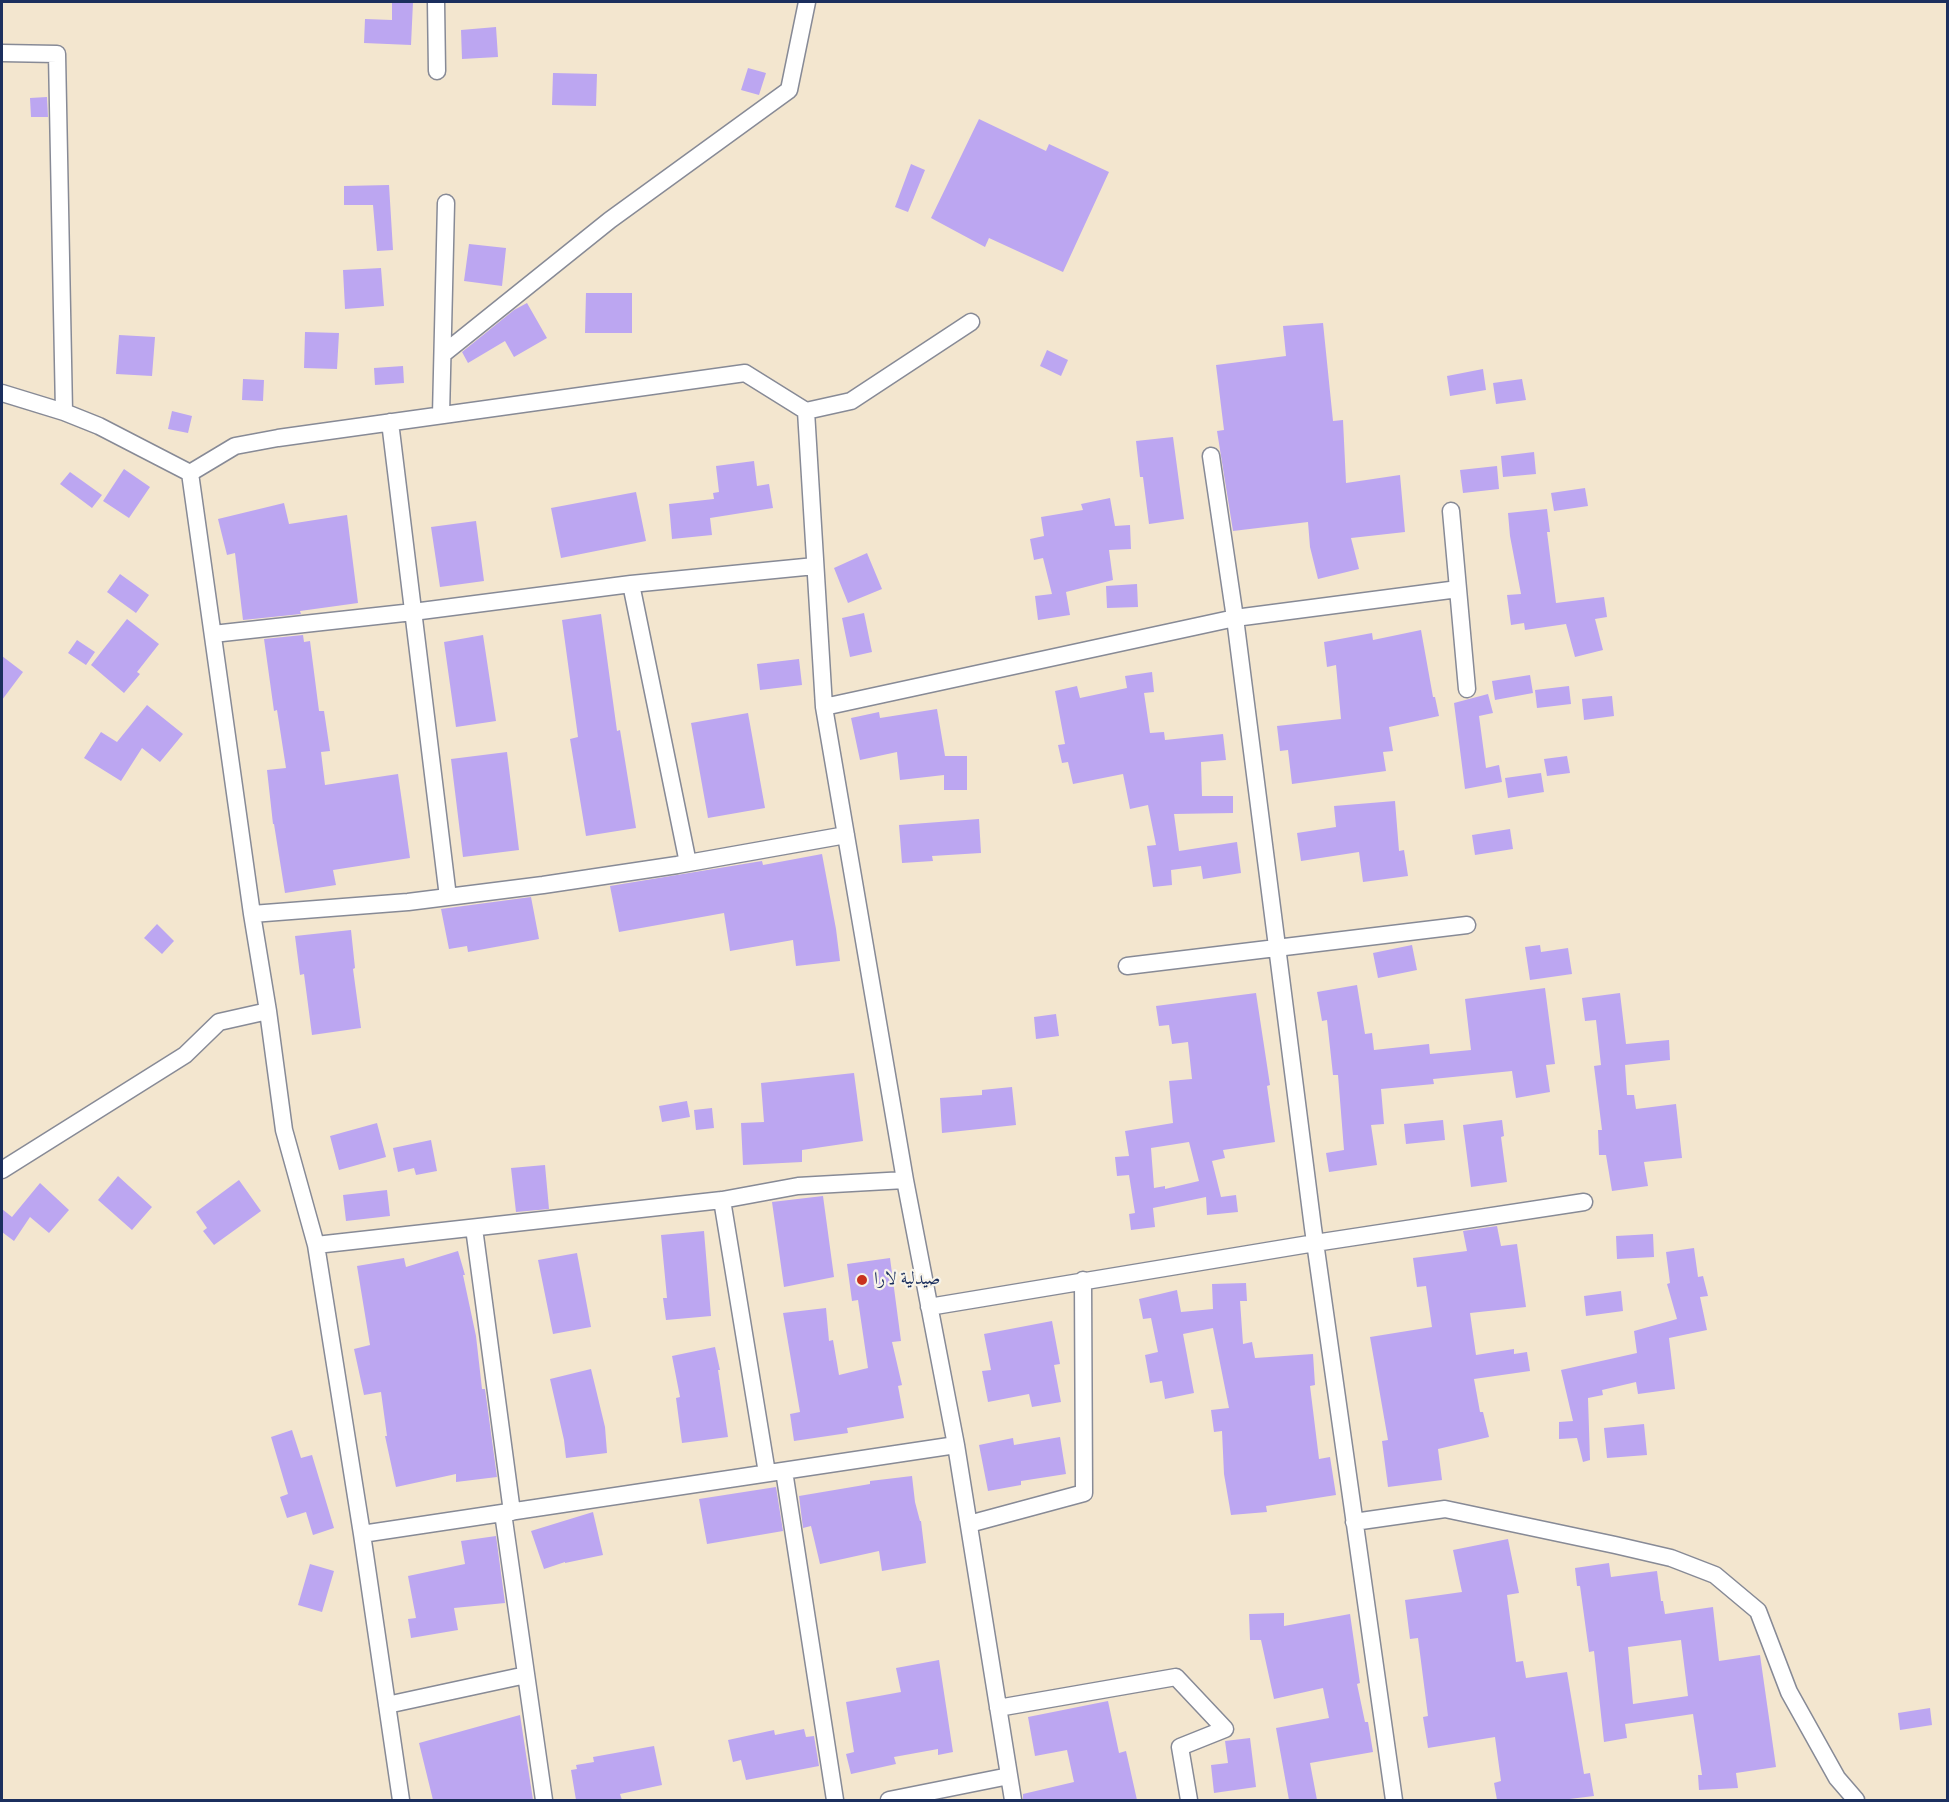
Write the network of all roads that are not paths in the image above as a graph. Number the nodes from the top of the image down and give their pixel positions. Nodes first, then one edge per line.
1 (436, 2) edge
2 (807, 2) edge
3 (2, 53) edge
4 (437, 71) dead end
5 (446, 203) dead end
6 (971, 322) dead end
7 (443, 354) junction
8 (2, 393) edge
9 (806, 411) junction
10 (64, 412) junction
11 (441, 415) junction
12 (390, 422) junction
13 (1211, 456) dead end
14 (190, 473) junction
15 (1452, 511) dead end
16 (815, 566) junction
17 (631, 584) junction
18 (1458, 589) junction
19 (413, 612) junction
20 (1234, 618) junction
21 (213, 634) junction
22 (1467, 689) dead end
23 (824, 707) junction
24 (846, 835) junction
25 (688, 863) junction
26 (448, 897) junction
27 (252, 914) junction
28 (1467, 924) dead end
29 (1277, 948) junction
30 (1127, 966) dead end
31 (268, 1011) junction
32 (2, 1170) edge
33 (905, 1180) junction
34 (722, 1200) junction
35 (1584, 1202) dead end
36 (474, 1228) junction
37 (1315, 1242) junction
38 (316, 1245) junction
39 (1083, 1280) junction
40 (929, 1307) junction
41 (956, 1444) junction
42 (784, 1471) junction
43 (767, 1473) junction
44 (508, 1512) junction
45 (1354, 1522) junction
46 (969, 1524) junction
47 (362, 1534) junction
48 (526, 1676) junction
49 (387, 1705) junction
50 (999, 1708) junction
51 (1009, 1776) junction
52 (401, 1800) edge
53 (544, 1800) edge
54 (835, 1800) edge
55 (889, 1800) edge
56 (1013, 1800) edge
57 (1189, 1800) edge
58 (1394, 1800) edge
59 (1857, 1800) edge

1 - 4 street
2 - 7 street
3 - 10 street
5 - 7 street
6 - 9 street
7 - 11 street
8 - 10 street
9 - 11 street
9 - 16 street
10 - 14 street
11 - 12 street
12 - 14 street
12 - 19 street
13 - 20 street
14 - 21 street
15 - 18 street
16 - 17 street
16 - 23 street
17 - 19 street
17 - 25 street
18 - 20 street
18 - 22 street
19 - 21 street
19 - 26 street
20 - 23 street
20 - 29 street
21 - 27 street
23 - 24 street
24 - 25 street
24 - 33 street
25 - 26 street
26 - 27 street
27 - 31 street
28 - 29 street
29 - 30 street
29 - 37 street
31 - 32 street
31 - 38 street
33 - 34 street
33 - 40 street
34 - 36 street
34 - 43 street
35 - 37 street
36 - 38 street
36 - 44 street
37 - 39 street
37 - 45 street
38 - 47 street
39 - 40 street
39 - 46 street
40 - 41 street
41 - 42 street
41 - 46 street
42 - 43 street
42 - 54 street
43 - 44 street
44 - 47 street
44 - 48 street
45 - 58 street
45 - 59 street
46 - 50 street
47 - 49 street
48 - 49 street
48 - 53 street
49 - 52 street
50 - 51 street
50 - 57 street
51 - 55 street
51 - 56 street

